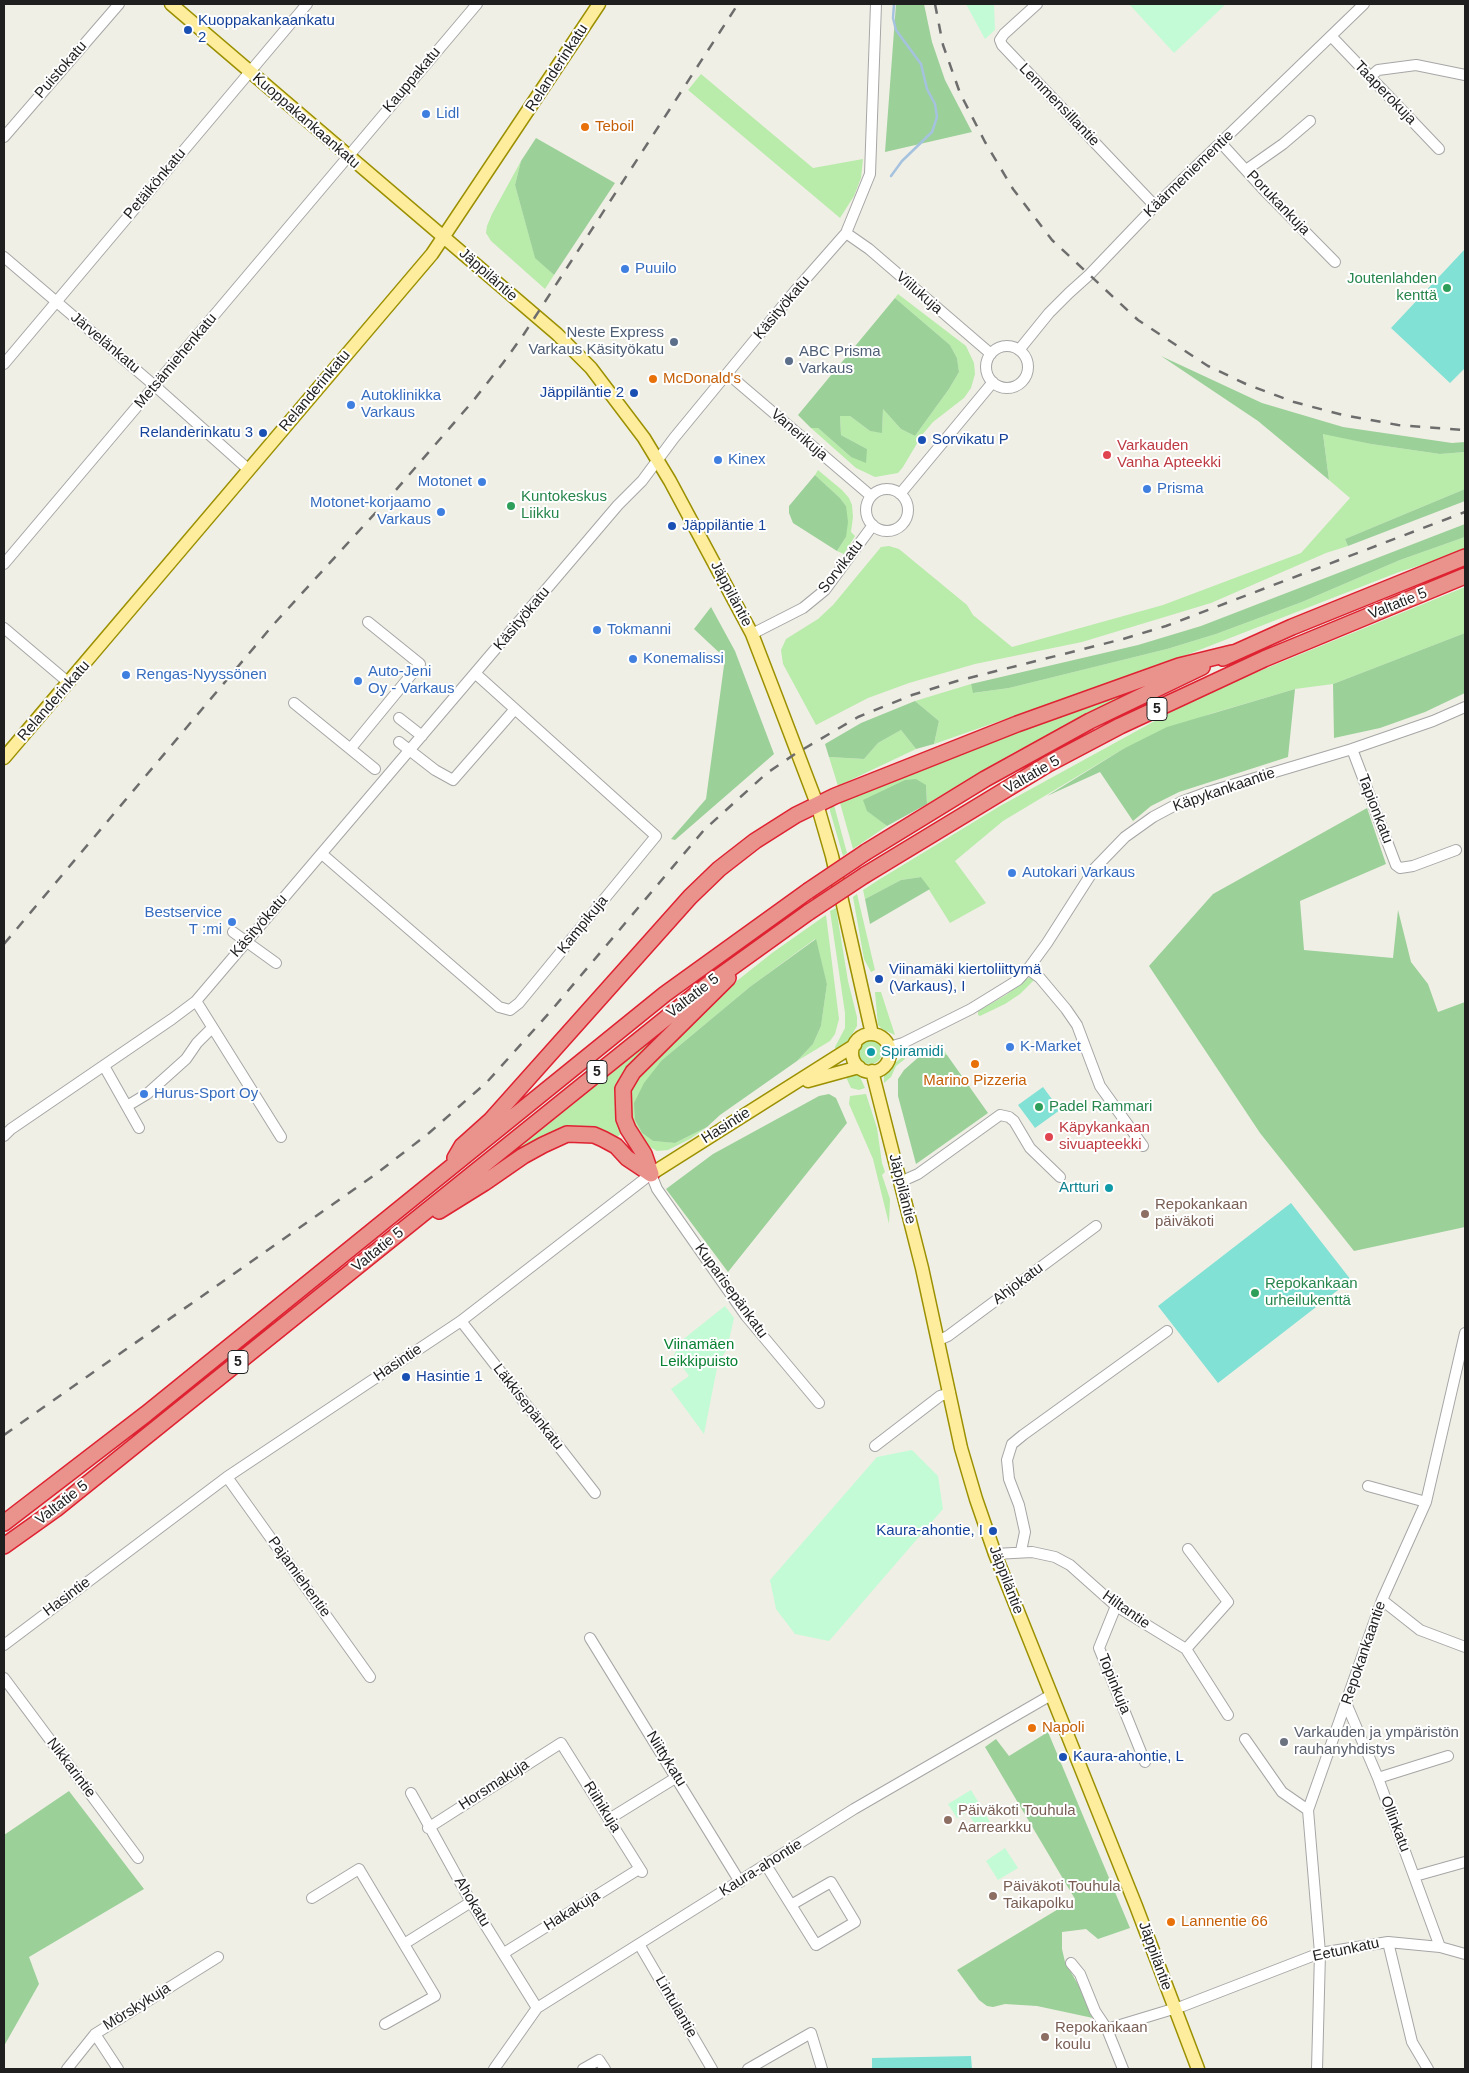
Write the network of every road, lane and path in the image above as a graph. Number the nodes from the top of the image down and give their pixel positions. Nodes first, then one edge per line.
1 (119, 4) edge
2 (170, 4) edge
3 (308, 4) edge
4 (477, 4) edge
5 (599, 4) edge
6 (876, 4) edge
7 (1037, 4) edge
8 (1364, 4) edge
9 (1331, 36) junction
10 (250, 72) junction
11 (1370, 76) junction
12 (1465, 76) edge
13 (1310, 121) dead end
14 (4, 137) edge
15 (1221, 143) junction
16 (1439, 149) dead end
17 (348, 157) junction
18 (1246, 170) junction
19 (1155, 206) junction
20 (846, 233) junction
21 (444, 236) junction
22 (4, 257) edge
23 (1335, 262) dead end
24 (56, 302) junction
25 (1020, 350) junction
26 (991, 354) junction
27 (4, 364) edge
28 (728, 374) junction
29 (993, 382) junction
30 (155, 386) junction
31 (658, 461) junction
32 (249, 470) junction
33 (900, 494) junction
34 (871, 496) junction
35 (873, 525) junction
36 (1465, 557) edge
37 (4, 564) edge
38 (1465, 576) edge
39 (368, 622) dead end
40 (4, 628) edge
41 (752, 634) junction
42 (1232, 653) junction
43 (476, 674) junction
44 (69, 683) junction
45 (294, 703) dead end
46 (1465, 707) edge
47 (515, 709) junction
48 (399, 718) dead end
49 (422, 736) junction
50 (399, 742) dead end
51 (351, 748) junction
52 (1352, 749) junction
53 (410, 750) junction
54 (4, 758) edge
55 (374, 769) dead end
56 (817, 804) junction
57 (1456, 850) dead end
58 (322, 854) junction
59 (233, 932) dead end
60 (246, 941) junction
61 (755, 951) junction
62 (276, 963) dead end
63 (1028, 969) junction
64 (196, 1001) junction
65 (212, 1028) junction
66 (872, 1034) junction
67 (855, 1045) junction
68 (889, 1047) junction
69 (104, 1066) junction
70 (859, 1066) junction
71 (872, 1072) junction
72 (794, 1085) junction
73 (127, 1106) junction
74 (139, 1128) dead end
75 (4, 1136) edge
76 (281, 1137) dead end
77 (1143, 1146) dead end
78 (651, 1174) junction
79 (443, 1175) junction
80 (1060, 1177) dead end
81 (900, 1182) junction
82 (1096, 1226) dead end
83 (392, 1239) junction
84 (461, 1321) junction
85 (1167, 1331) dead end
86 (1465, 1334) edge
87 (939, 1340) junction
88 (950, 1394) junction
89 (819, 1403) dead end
90 (875, 1446) dead end
91 (227, 1477) junction
92 (1368, 1486) dead end
93 (596, 1493) dead end
94 (1426, 1502) junction
95 (4, 1523) edge
96 (4, 1546) edge
97 (1188, 1549) dead end
98 (1021, 1551) junction
99 (995, 1554) junction
100 (1382, 1600) junction
101 (1116, 1606) junction
102 (590, 1638) dead end
103 (4, 1645) edge
104 (1465, 1647) edge
105 (1186, 1649) junction
106 (370, 1676) dead end
107 (4, 1678) edge
108 (1051, 1695) junction
109 (1346, 1703) junction
110 (1228, 1715) dead end
111 (1245, 1739) dead end
112 (561, 1743) joint
113 (1448, 1756) dead end
114 (1145, 1762) dead end
115 (677, 1778) junction
116 (1378, 1778) junction
117 (411, 1793) dead end
118 (1308, 1810) junction
119 (610, 1819) junction
120 (428, 1828) junction
121 (138, 1858) dead end
122 (1465, 1862) edge
123 (766, 1865) junction
124 (640, 1871) joint
125 (1415, 1876) junction
126 (740, 1882) junction
127 (312, 1898) dead end
128 (471, 1902) junction
129 (791, 1905) junction
130 (1388, 1942) junction
131 (404, 1944) junction
132 (639, 1944) junction
133 (1440, 1947) junction
134 (504, 1953) junction
135 (1320, 1953) junction
136 (1465, 1954) edge
137 (218, 1957) dead end
138 (1071, 1963) dead end
139 (537, 2008) junction
140 (1174, 2008) junction
141 (385, 2024) dead end
142 (1107, 2029) junction
143 (95, 2034) junction
144 (67, 2069) edge
145 (118, 2069) edge
146 (494, 2069) edge
147 (583, 2069) edge
148 (605, 2069) edge
149 (712, 2069) edge
150 (748, 2069) edge
151 (822, 2069) edge
152 (1122, 2069) edge
153 (1198, 2069) edge
154 (1318, 2069) edge
155 (1428, 2069) edge

1 - 14 street, Puistokatu
2 - 10 main road, Kuoppakankaankatu
3 - 10 street, Petäikönkatu
4 - 17 street, Kauppakatu
5 - 21 main road, Relanderinkatu
6 - 20 street, Käsityökatu
7 - 19 street, Lemmensillantie
8 - 9 street, Käärmeniementie
9 - 11 street, Taaperokuja
9 - 15 street, Käärmeniementie
10 - 17 main road, Kuoppakankaankatu
10 - 24 street, Petäikönkatu
11 - 12 street
11 - 16 street, Taaperokuja
13 - 18 street
15 - 18 street, Porukankuja
15 - 19 street, Käärmeniementie
17 - 21 main road, Kuoppakankaankatu
17 - 30 street, Metsämiehenkatu
18 - 23 street, Porukankuja
19 - 25 street, Käärmeniementie
20 - 26 street, Viilukuja
20 - 28 street, Käsityökatu
21 - 31 main road, Jäppiläntie
21 - 32 main road, Relanderinkatu
22 - 24 street, Järvelänkatu
24 - 27 street, Petäikönkatu
24 - 30 street, Järvelänkatu
25 - 26 street
25 - 29 street
26 - 29 street
28 - 31 street, Käsityökatu
28 - 34 street, Vanerikuja
29 - 33 street
30 - 32 street, Järvelänkatu
30 - 37 street, Metsämiehenkatu
31 - 41 main road, Jäppiläntie
31 - 43 street, Käsityökatu
32 - 44 main road, Relanderinkatu
33 - 34 street
33 - 35 street
34 - 35 street
35 - 41 street, Sorvikatu
36 - 42 highway, Valtatie 5 / 5
38 - 61 highway, Valtatie 5 / 5, bridge
39 - 51 street
40 - 44 street
41 - 56 main road, Jäppiläntie
42 - 56 highway
42 - 79 highway, Valtatie 5 / 5, bridge
43 - 47 street, Kampikuja
43 - 49 street, Käsityökatu
44 - 54 main road, Relanderinkatu
45 - 51 street
46 - 52 street, Käpykankaantie
47 - 53 street
47 - 58 street, Kampikuja
48 - 49 street
49 - 53 street, Käsityökatu
50 - 53 street
51 - 55 street
52 - 57 street, Tapionkatu
52 - 63 street, Käpykankaantie
53 - 58 street, Käsityökatu
56 - 66 main road, Jäppiläntie
56 - 79 highway
58 - 60 street, Käsityökatu
59 - 60 street
60 - 62 street
60 - 64 street, Käsityökatu
61 - 78 highway
61 - 83 highway, Valtatie 5 / 5
63 - 68 street, Käpykankaantie
63 - 77 street
64 - 65 street
64 - 69 street, Käsityökatu
65 - 73 street
65 - 76 street
66 - 67 main road
66 - 68 main road
67 - 70 main road
67 - 72 main road, Hasintie
68 - 71 main road
69 - 73 street
69 - 75 street, Käsityökatu
70 - 71 main road
70 - 72 main road, Hasintie
71 - 81 main road, Jäppiläntie
72 - 78 main road, Hasintie
73 - 74 street
78 - 83 highway
78 - 84 street, Hasintie
78 - 89 street, Kuparisepänkatu
79 - 95 highway, Valtatie 5 / 5
80 - 81 street
81 - 87 main road, Jäppiläntie
82 - 87 street, Ahjokatu
83 - 96 highway, Valtatie 5 / 5
84 - 91 street, Hasintie
84 - 93 street, Läkkisepänkatu
85 - 98 street
86 - 94 street, Repokankaantie
87 - 88 main road, Jäppiläntie
88 - 90 street
88 - 99 main road, Jäppiläntie
91 - 103 street, Hasintie
91 - 106 street, Pajamiehentie
92 - 94 street
94 - 100 street, Repokankaantie
97 - 105 street
98 - 99 street, Hiltantie
98 - 101 street, Hiltantie
99 - 108 main road, Jäppiläntie
100 - 104 street
100 - 109 street, Repokankaantie
101 - 105 street, Hiltantie
101 - 114 street, Topinkuja
102 - 115 street, Niittykatu
105 - 110 street, Hiltantie
107 - 121 street, Nikkarintie
108 - 123 street, Kaura-ahontie
108 - 140 main road, Jäppiläntie
109 - 116 street, Ollinkatu
109 - 118 street, Repokankaantie
111 - 118 street
112 - 119 street, Riihikuja
112 - 120 street, Horsmakuja
113 - 116 street
115 - 119 street
115 - 126 street, Niittykatu
116 - 125 street, Ollinkatu
117 - 120 street, Ahokatu
118 - 135 street, Repokankaantie
119 - 124 street, Riihikuja
120 - 128 street, Ahokatu
122 - 125 street
123 - 126 street, Kaura-ahontie
123 - 129 street
124 - 134 street, Hakakuja
125 - 133 street, Ollinkatu
126 - 132 street, Kaura-ahontie
127 - 131 street
128 - 131 street
128 - 134 street, Ahokatu
129 - 129 street
130 - 133 street, Eetunkatu
130 - 135 street, Eetunkatu
130 - 155 street
131 - 141 street
132 - 139 street, Kaura-ahontie
132 - 149 street, Lintulantie
133 - 136 street, Eetunkatu
134 - 139 street, Ahokatu
135 - 140 street, Eetunkatu
135 - 154 street, Repokankaantie
137 - 143 street, Mörskykuja
138 - 142 street
139 - 146 street, Kaura-ahontie
140 - 142 street, Eetunkatu
140 - 153 main road, Jäppiläntie
142 - 152 street
143 - 144 street, Mörskykuja
143 - 145 street
147 - 148 street
150 - 151 street

